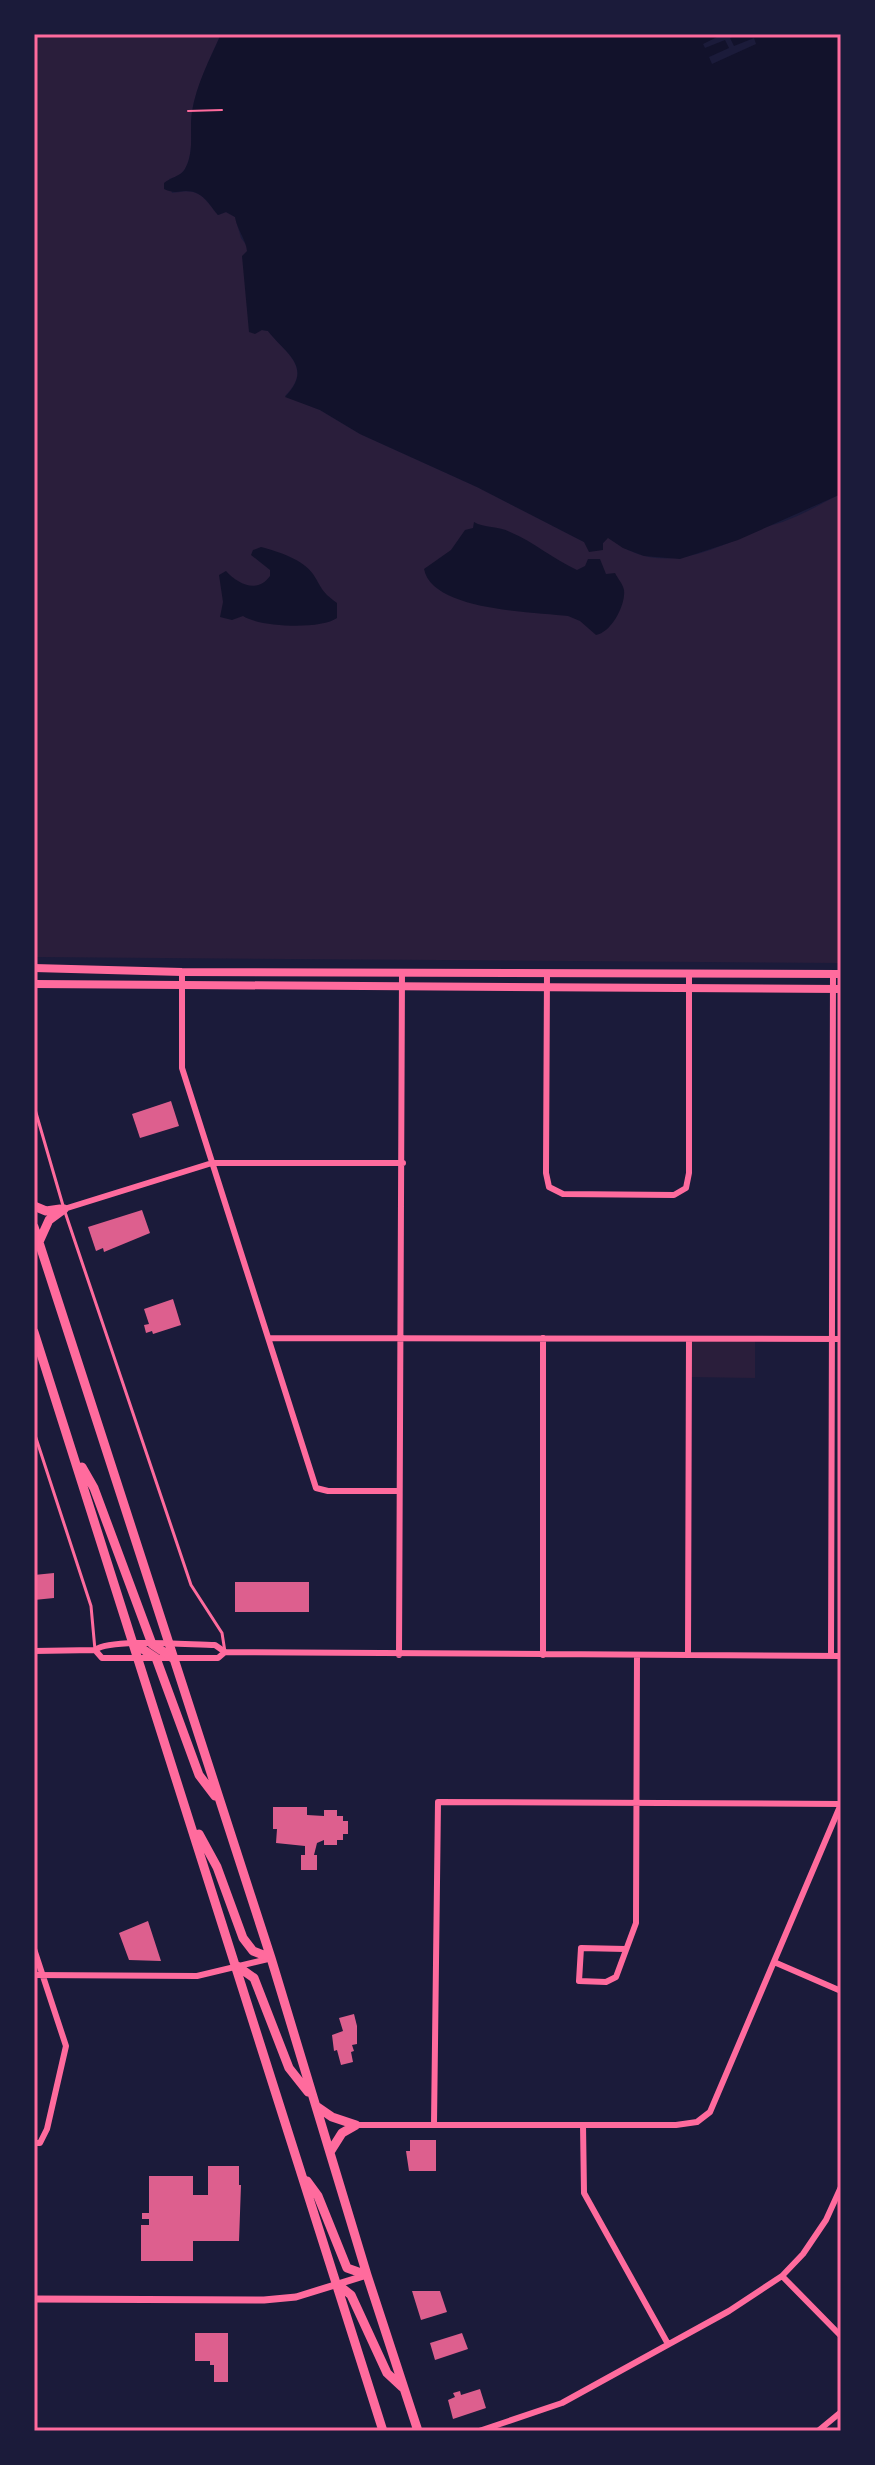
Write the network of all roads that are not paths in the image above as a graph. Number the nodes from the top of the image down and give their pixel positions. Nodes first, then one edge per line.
1 (34, 968) edge
2 (182, 972) junction
3 (402, 973) junction
4 (547, 974) junction
5 (689, 974) junction
6 (837, 974) edge
7 (34, 984) edge
8 (403, 986) junction
9 (182, 987) junction
10 (690, 987) junction
11 (547, 988) junction
12 (837, 989) edge
13 (34, 1106) edge
14 (212, 1163) junction
15 (403, 1163) junction
16 (34, 1206) edge
17 (64, 1209) junction
18 (34, 1227) edge
19 (39, 1242) junction
20 (34, 1332) edge
21 (270, 1338) junction
22 (402, 1338) junction
23 (543, 1338) junction
24 (689, 1339) junction
25 (832, 1339) junction
26 (841, 1339) edge
27 (34, 1432) edge
28 (72, 1449) junction
29 (832, 1450) junction
30 (841, 1450) edge
31 (399, 1491) junction
32 (135, 1644) junction
33 (152, 1644) junction
34 (169, 1644) junction
35 (95, 1650) junction
36 (34, 1651) edge
37 (225, 1652) junction
38 (399, 1655) junction
39 (543, 1655) junction
40 (637, 1655) junction
41 (688, 1655) junction
42 (831, 1656) junction
43 (841, 1656) edge
44 (139, 1658) junction
45 (156, 1658) junction
46 (174, 1659) junction
47 (219, 1801) junction
48 (637, 1803) junction
49 (841, 1804) edge
50 (188, 1813) junction
51 (34, 1949) edge
52 (625, 1949) junction
53 (271, 1958) junction
54 (774, 1962) junction
55 (237, 1966) junction
56 (34, 1975) edge
57 (43, 1975) junction
58 (841, 1991) edge
59 (314, 2101) junction
60 (434, 2124) junction
61 (356, 2125) junction
62 (583, 2125) junction
63 (34, 2143) edge
64 (330, 2152) junction
65 (302, 2173) junction
66 (841, 2187) edge
67 (367, 2275) junction
68 (782, 2276) junction
69 (337, 2284) junction
70 (34, 2299) edge
71 (841, 2336) edge
72 (668, 2344) junction
73 (404, 2388) junction
74 (841, 2412) edge
75 (383, 2431) edge
76 (418, 2431) edge
77 (479, 2431) edge
78 (818, 2431) edge

1 - 2 main road
2 - 3 main road
2 - 9 street
3 - 4 main road
3 - 8 street
4 - 5 main road
4 - 11 street
5 - 6 main road
5 - 10 street
6 - 12 street
7 - 9 main road
8 - 9 main road
8 - 11 main road
8 - 15 street
9 - 14 street
10 - 11 main road
10 - 11 street
10 - 12 main road
12 - 25 street
13 - 17 lane
14 - 15 street
14 - 17 street
14 - 21 street
15 - 22 street
16 - 17 main road
17 - 19 main road
17 - 37 lane
18 - 19 main road
19 - 34 main road
20 - 28 main road
21 - 22 street
21 - 31 street
22 - 23 street
22 - 31 street
23 - 24 street
23 - 39 street
24 - 25 street
24 - 41 street
25 - 26 street
25 - 29 street
27 - 35 lane
28 - 32 main road
28 - 33 main road
29 - 30 street
29 - 42 street
31 - 38 street
32 - 33 street
32 - 35 street
32 - 44 main road
32 - 45 main road
33 - 34 street
33 - 46 main road
34 - 37 street
34 - 46 main road
35 - 36 street
35 - 44 street
37 - 38 street
37 - 46 street
38 - 39 street
39 - 40 street
40 - 41 street
40 - 48 street
41 - 42 street
42 - 43 street
44 - 45 street
44 - 50 main road
45 - 46 street
45 - 47 main road
46 - 47 main road
47 - 53 main road
48 - 49 street
48 - 52 street
48 - 60 street
49 - 54 street
50 - 53 main road
50 - 55 main road
51 - 57 street
52 - 52 street
53 - 55 street
53 - 59 main road
54 - 58 street
54 - 62 street
55 - 57 street
55 - 59 main road
55 - 65 main road
56 - 57 street
57 - 63 street
59 - 61 main road
59 - 64 main road
60 - 61 street
60 - 62 street
61 - 64 main road
62 - 72 street
64 - 67 main road
65 - 67 main road
65 - 69 main road
66 - 68 street
67 - 69 street
67 - 73 main road
68 - 71 street
68 - 72 street
69 - 70 street
69 - 73 main road
69 - 75 main road
72 - 77 street
73 - 76 main road
74 - 78 street

